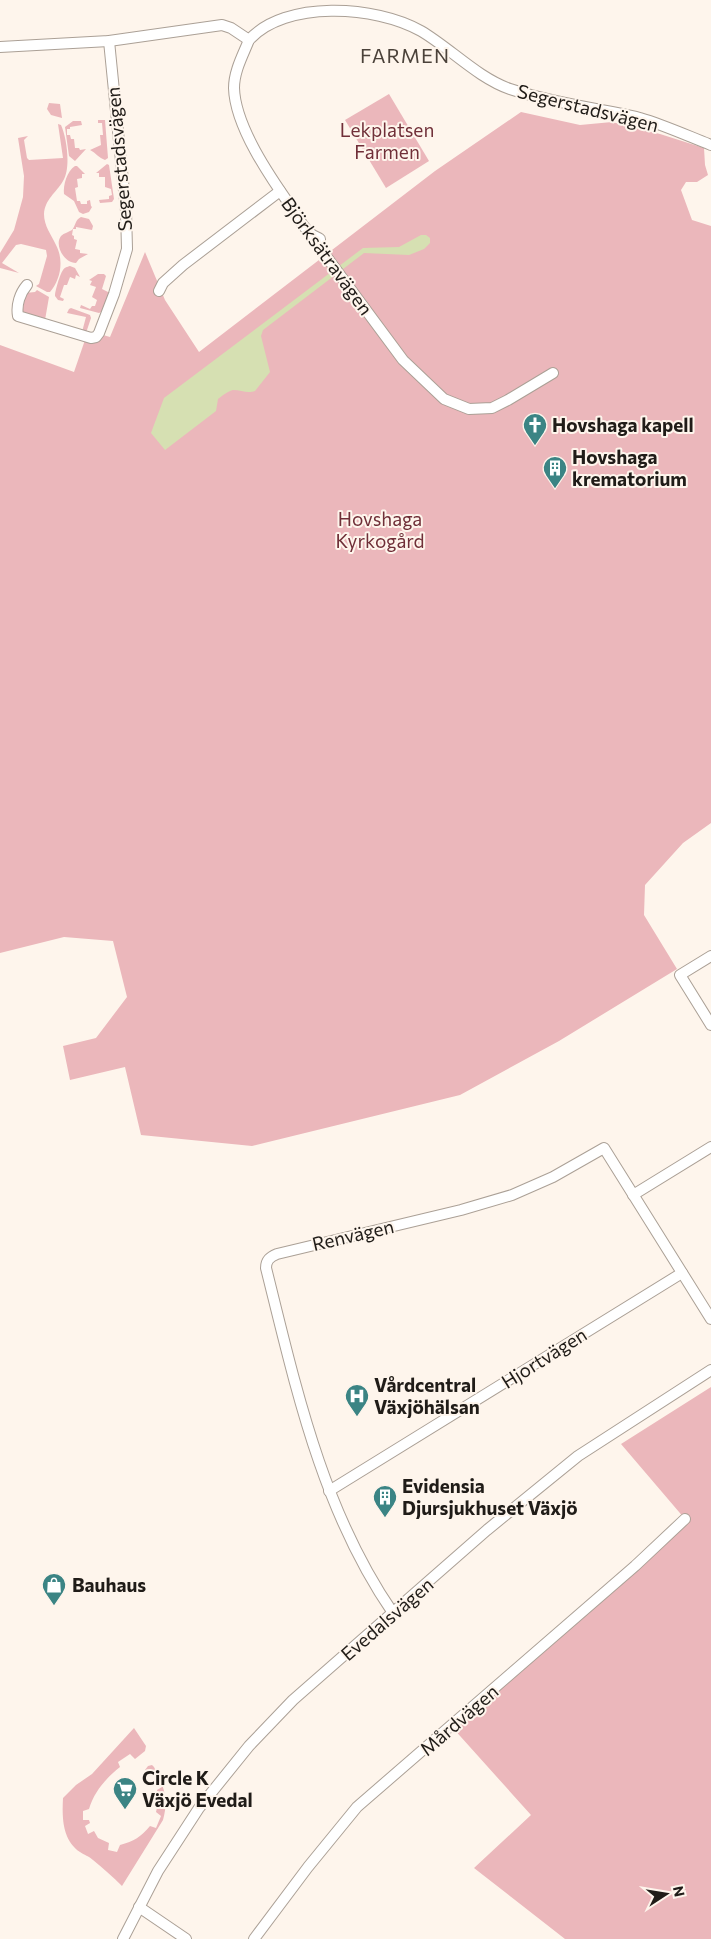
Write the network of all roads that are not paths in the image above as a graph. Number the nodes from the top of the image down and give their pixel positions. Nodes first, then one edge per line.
1 (310, 4) edge
2 (249, 40) junction
3 (108, 41) junction
4 (0, 47) edge
5 (711, 144) edge
6 (280, 191) junction
7 (27, 285) dead end
8 (159, 291) dead end
9 (553, 373) dead end
10 (711, 956) edge
11 (711, 1025) edge
12 (711, 1147) edge
13 (634, 1195) junction
14 (682, 1273) junction
15 (711, 1319) edge
16 (711, 1370) edge
17 (329, 1491) junction
18 (685, 1519) dead end
19 (393, 1613) junction
20 (139, 1907) junction
21 (124, 1936) edge
22 (186, 1939) edge
23 (254, 1939) edge

1 - 2 street, Segerstadsvägen
1 - 5 street, Segerstadsvägen
2 - 3 street
2 - 6 street, Björksätravägen
3 - 4 street
3 - 7 street, Segerstadsvägen
6 - 8 street
6 - 9 street, Björksätravägen
10 - 11 street
12 - 13 street
13 - 14 street, Renvägen
13 - 17 street, Renvägen
14 - 15 street, Renvägen
14 - 17 street, Hjortvägen
16 - 19 street, Evedalsvägen
17 - 19 street, Renvägen
18 - 23 street, Mårdvägen
19 - 20 street, Evedalsvägen
20 - 21 street, Evedalsvägen
20 - 22 street

